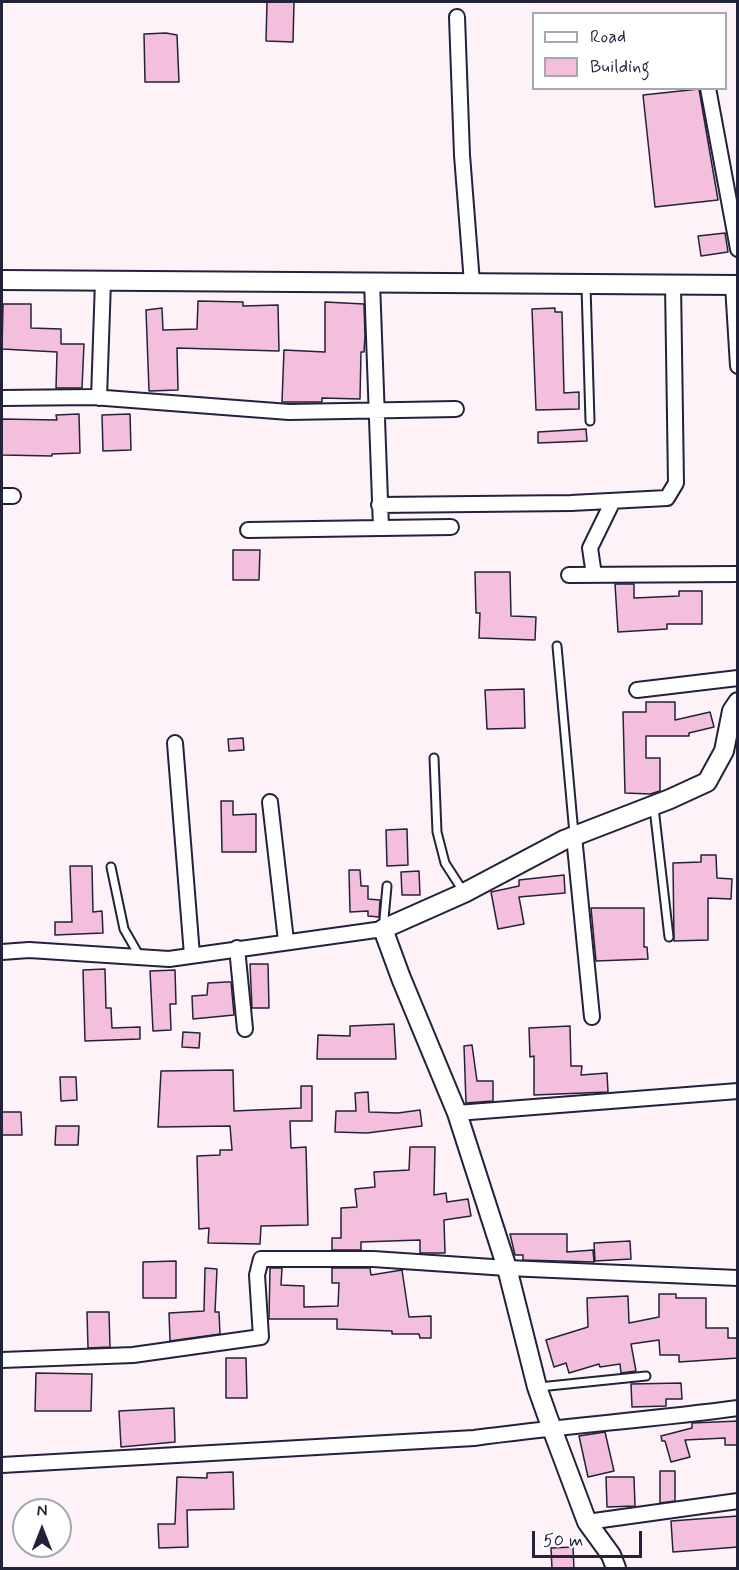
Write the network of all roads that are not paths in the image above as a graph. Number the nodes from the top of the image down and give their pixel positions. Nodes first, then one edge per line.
1 (457, 17) dead end
2 (708, 90) edge
3 (738, 249) edge
4 (2, 280) edge
5 (103, 281) junction
6 (372, 282) junction
7 (472, 283) junction
8 (586, 284) junction
9 (673, 284) junction
10 (735, 285) edge
11 (738, 366) edge
12 (2, 398) edge
13 (99, 398) junction
14 (456, 409) dead end
15 (376, 411) junction
16 (590, 421) dead end
17 (613, 501) junction
18 (379, 505) junction
19 (451, 527) dead end
20 (381, 528) junction
21 (248, 530) dead end
22 (738, 574) edge
23 (569, 575) dead end
24 (594, 575) junction
25 (557, 646) dead end
26 (738, 678) edge
27 (637, 690) dead end
28 (738, 702) edge
29 (732, 734) edge
30 (175, 743) dead end
31 (434, 758) dead end
32 (270, 802) dead end
33 (654, 805) junction
34 (574, 836) junction
35 (111, 867) dead end
36 (387, 886) dead end
37 (464, 893) junction
38 (387, 928) junction
39 (669, 937) dead end
40 (286, 941) junction
41 (237, 948) junction
42 (2, 952) edge
43 (192, 955) junction
44 (140, 957) junction
45 (592, 1017) dead end
46 (244, 1029) dead end
47 (738, 1091) edge
48 (457, 1113) junction
49 (507, 1268) junction
50 (738, 1278) edge
51 (2, 1360) edge
52 (646, 1376) dead end
53 (537, 1387) junction
54 (738, 1408) edge
55 (551, 1427) junction
56 (2, 1465) edge
57 (738, 1501) edge
58 (587, 1522) junction
59 (616, 1569) edge

1 - 7 street
2 - 3 street
4 - 5 street
5 - 6 street
5 - 13 street
6 - 7 street
6 - 15 street
7 - 8 street
8 - 9 street
8 - 16 lane
9 - 10 street
9 - 17 street
10 - 11 street
12 - 13 street
13 - 15 street
14 - 15 street
15 - 18 street
17 - 18 street
17 - 24 street
18 - 20 street
19 - 20 street
20 - 21 street
22 - 24 street
23 - 24 street
25 - 34 lane
26 - 27 street
28 - 29 street
29 - 33 street
30 - 43 street
31 - 37 lane
32 - 40 street
33 - 34 street
33 - 39 lane
34 - 37 street
34 - 45 street
35 - 44 lane
36 - 38 lane
37 - 38 street
38 - 40 street
38 - 48 street
40 - 41 street
41 - 43 street
41 - 46 street
42 - 44 street
43 - 44 street
47 - 48 street
48 - 49 street
49 - 50 street
49 - 51 street
49 - 53 street
52 - 53 lane
53 - 55 street
54 - 55 street
55 - 56 street
55 - 58 street
57 - 58 street
58 - 59 street

